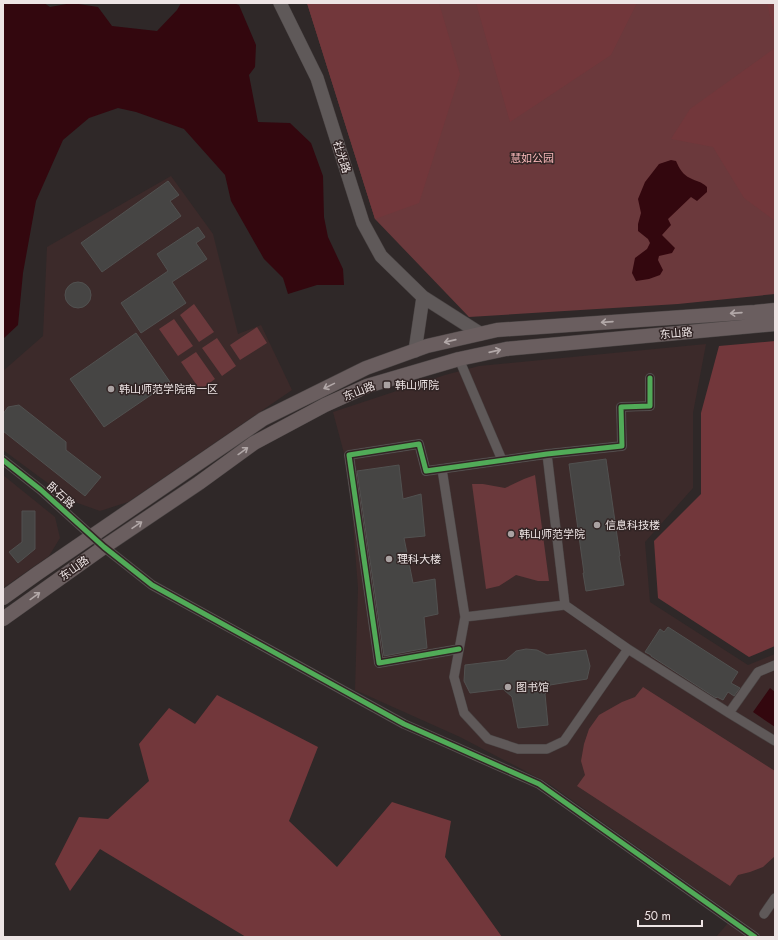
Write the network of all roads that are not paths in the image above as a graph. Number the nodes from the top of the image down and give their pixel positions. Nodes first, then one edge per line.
1 (280, 3) edge
2 (423, 297) junction
3 (775, 310) edge
4 (775, 324) edge
5 (481, 334) junction
6 (415, 351) junction
7 (459, 359) junction
8 (650, 378) dead end
9 (547, 454) junction
10 (3, 460) edge
11 (502, 460) junction
12 (442, 469) junction
13 (92, 536) junction
14 (104, 547) junction
15 (3, 598) edge
16 (565, 605) junction
17 (465, 617) junction
18 (3, 619) edge
19 (628, 648) junction
20 (459, 649) junction
21 (775, 664) edge
22 (729, 713) junction
23 (754, 728) junction
24 (775, 741) edge
25 (775, 747) edge
26 (775, 898) edge
27 (764, 914) dead end
28 (755, 937) edge

1 - 2 street, 社光路
2 - 5 street, 社光路
2 - 6 street
3 -> 5 main road, 东山路
7 -> 4 main road, 东山路
5 -> 6 main road, 东山路
6 -> 13 main road, 东山路
7 - 11 street
14 -> 7 main road, 东山路
8 - 9 street
9 - 11 street
9 - 16 street
10 - 13 street, 卧石路
11 - 12 street
12 - 17 street
12 - 20 street
13 - 14 street, 卧石路
13 - 15 main road, 东山路
18 -> 14 main road, 东山路
14 - 28 street, 卧石路
16 - 17 street
16 - 19 street
17 - 20 street
19 - 20 street
19 - 22 street
21 - 22 street
22 - 23 street
23 - 24 street
23 - 25 street
26 - 27 street

